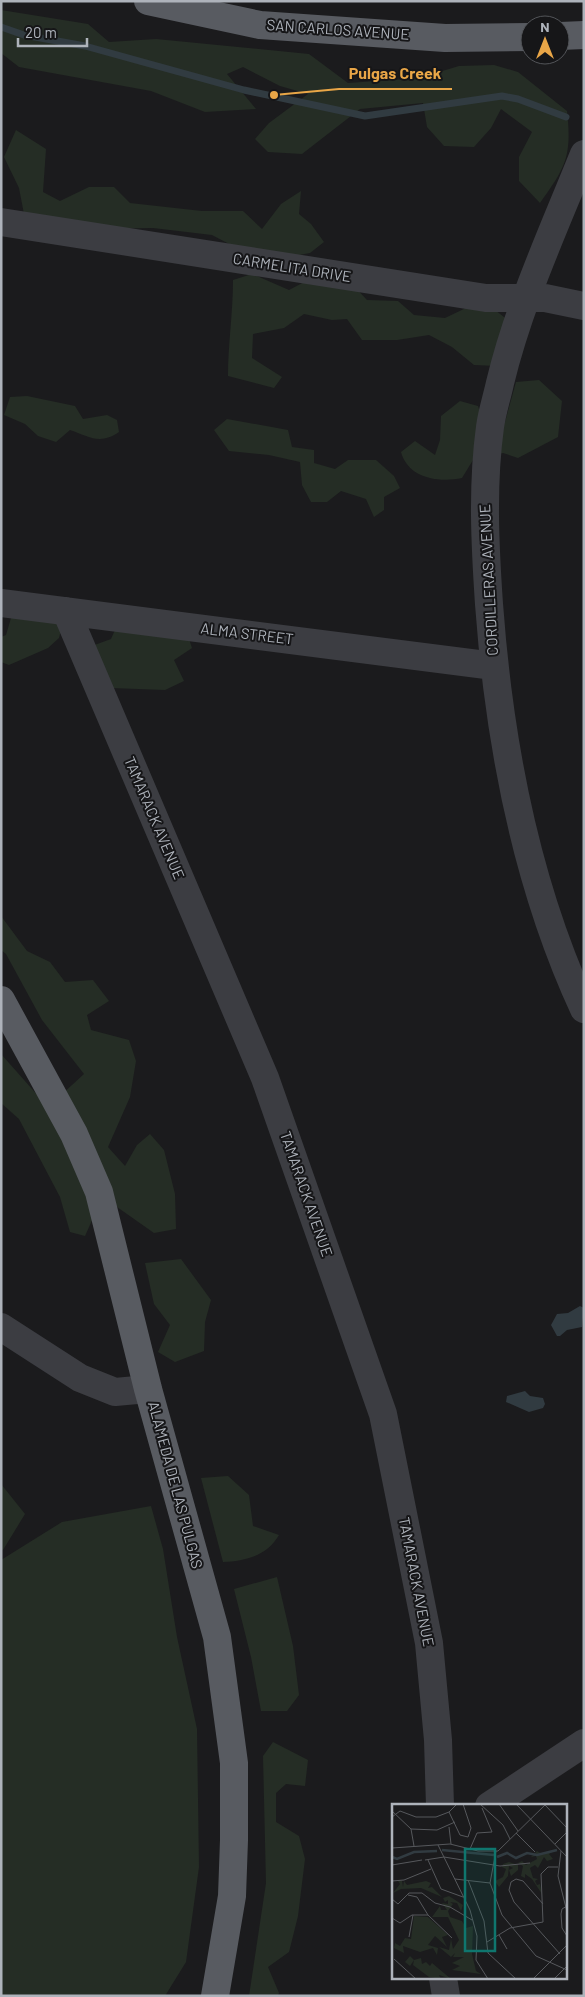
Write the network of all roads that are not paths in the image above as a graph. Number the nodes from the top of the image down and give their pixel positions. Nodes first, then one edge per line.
1 (148, 1) edge
2 (570, 36) edge
3 (584, 36) edge
4 (520, 37) edge
5 (584, 154) edge
6 (1, 222) edge
7 (527, 298) junction
8 (584, 306) edge
9 (1, 603) edge
10 (66, 611) junction
11 (494, 666) junction
12 (1, 1000) edge
13 (584, 1009) edge
14 (1, 1327) edge
15 (148, 1389) junction
16 (584, 1743) edge
17 (440, 1804) edge
18 (492, 1804) edge
19 (442, 1980) edge
20 (215, 1996) edge
21 (446, 1996) edge

1 - 4 main road, SAN CARLOS AVENUE
2 - 3 main road
5 - 7 street, CORDILLERAS AVENUE
6 - 7 street, CARMELITA DRIVE
7 - 8 street, CARMELITA DRIVE
7 - 11 street, CORDILLERAS AVENUE
9 - 10 street, ALMA STREET
10 - 11 street, ALMA STREET
10 - 17 street, TAMARACK AVENUE
11 - 13 street, CORDILLERAS AVENUE
12 - 15 main road, ALAMEDA DE LAS PULGAS
14 - 15 street
15 - 20 main road, ALAMEDA DE LAS PULGAS
16 - 18 street
19 - 21 street

